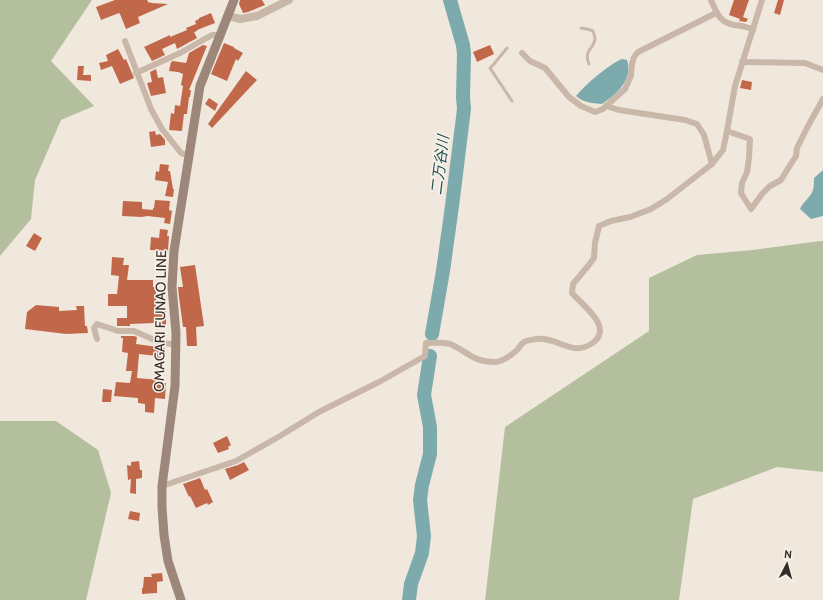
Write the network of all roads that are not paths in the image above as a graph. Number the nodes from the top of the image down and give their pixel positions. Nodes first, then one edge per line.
1 (234, 0) edge
2 (288, 0) edge
3 (711, 0) edge
4 (762, 0) edge
5 (716, 13) junction
6 (228, 16) junction
7 (581, 28) dead end
8 (753, 30) junction
9 (220, 35) junction
10 (124, 41) dead end
11 (507, 48) dead end
12 (522, 53) dead end
13 (742, 62) junction
14 (589, 64) dead end
15 (823, 70) edge
16 (136, 72) junction
17 (823, 99) edge
18 (512, 101) dead end
19 (606, 106) junction
20 (727, 131) junction
21 (189, 156) junction
22 (712, 164) junction
23 (97, 339) dead end
24 (176, 345) junction
25 (162, 486) junction
26 (181, 600) edge

1 - 6 main road, OMAGARI FUNAO LINE
2 - 6 street
3 - 5 street
4 - 8 street
5 - 8 street
5 - 19 street
6 - 9 main road, OMAGARI FUNAO LINE
7 - 14 lane
8 - 13 street
9 - 16 street
9 - 21 main road, OMAGARI FUNAO LINE
10 - 16 street
11 - 18 lane
12 - 19 street
13 - 15 street
13 - 20 street
16 - 21 street
17 - 20 street
19 - 22 street
20 - 22 street
21 - 24 main road, OMAGARI FUNAO LINE
22 - 25 street
23 - 24 street
24 - 25 main road, OMAGARI FUNAO LINE
25 - 26 main road, OMAGARI FUNAO LINE

